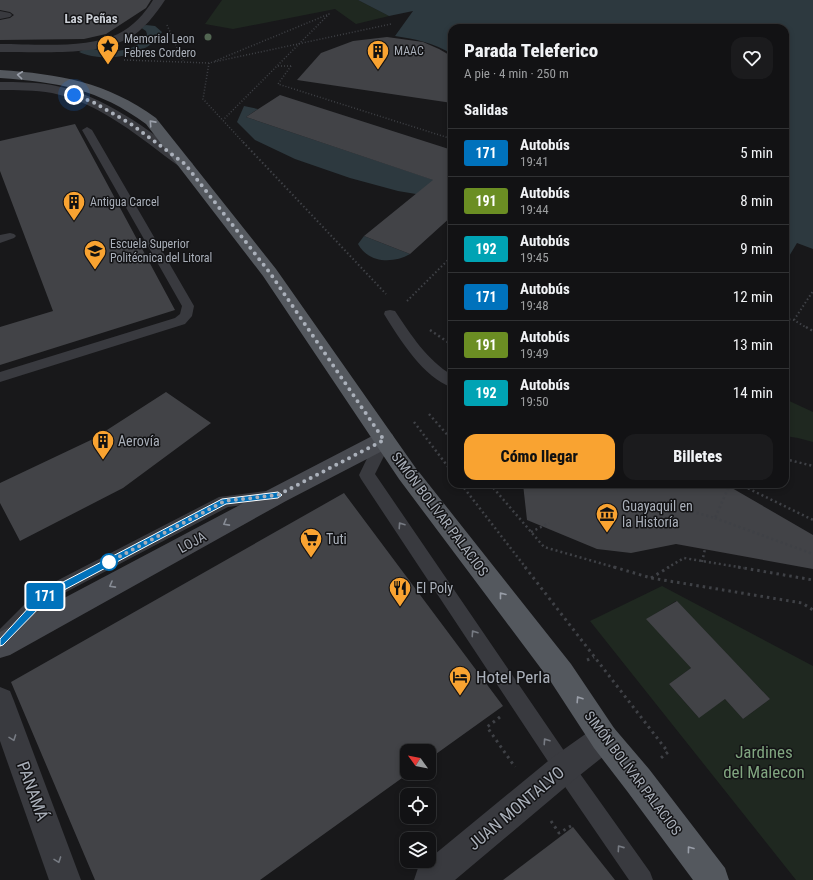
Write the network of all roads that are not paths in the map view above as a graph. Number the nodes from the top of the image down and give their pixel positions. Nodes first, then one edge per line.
1 (159, 0) edge
2 (0, 48) edge
3 (0, 74) edge
4 (0, 86) edge
5 (88, 130) dead end
6 (185, 164) junction
7 (390, 314) dead end
8 (0, 377) edge
9 (448, 380) edge
10 (384, 440) junction
11 (278, 495) junction
12 (0, 642) edge
13 (0, 646) edge
14 (0, 701) edge
15 (604, 738) junction
16 (564, 768) junction
17 (66, 880) edge
18 (430, 880) edge
19 (642, 880) edge
20 (713, 880) edge

1 - 2 street
6 -> 3 main road, SIMÓN BOLÍVAR PALACIOS
4 - 6 street
5 - 8 lane
6 - 10 main road, SIMÓN BOLÍVAR PALACIOS
7 - 9 lane
10 - 11 main road, LOJA
15 -> 10 main road, SIMÓN BOLÍVAR PALACIOS
16 -> 10 lane
11 - 12 lane
11 -> 13 main road, LOJA
14 -> 17 street, PANAMÁ
15 - 16 street, JUAN MONTALVO
20 -> 15 main road, SIMÓN BOLÍVAR PALACIOS
16 - 18 street, JUAN MONTALVO
19 -> 16 lane

